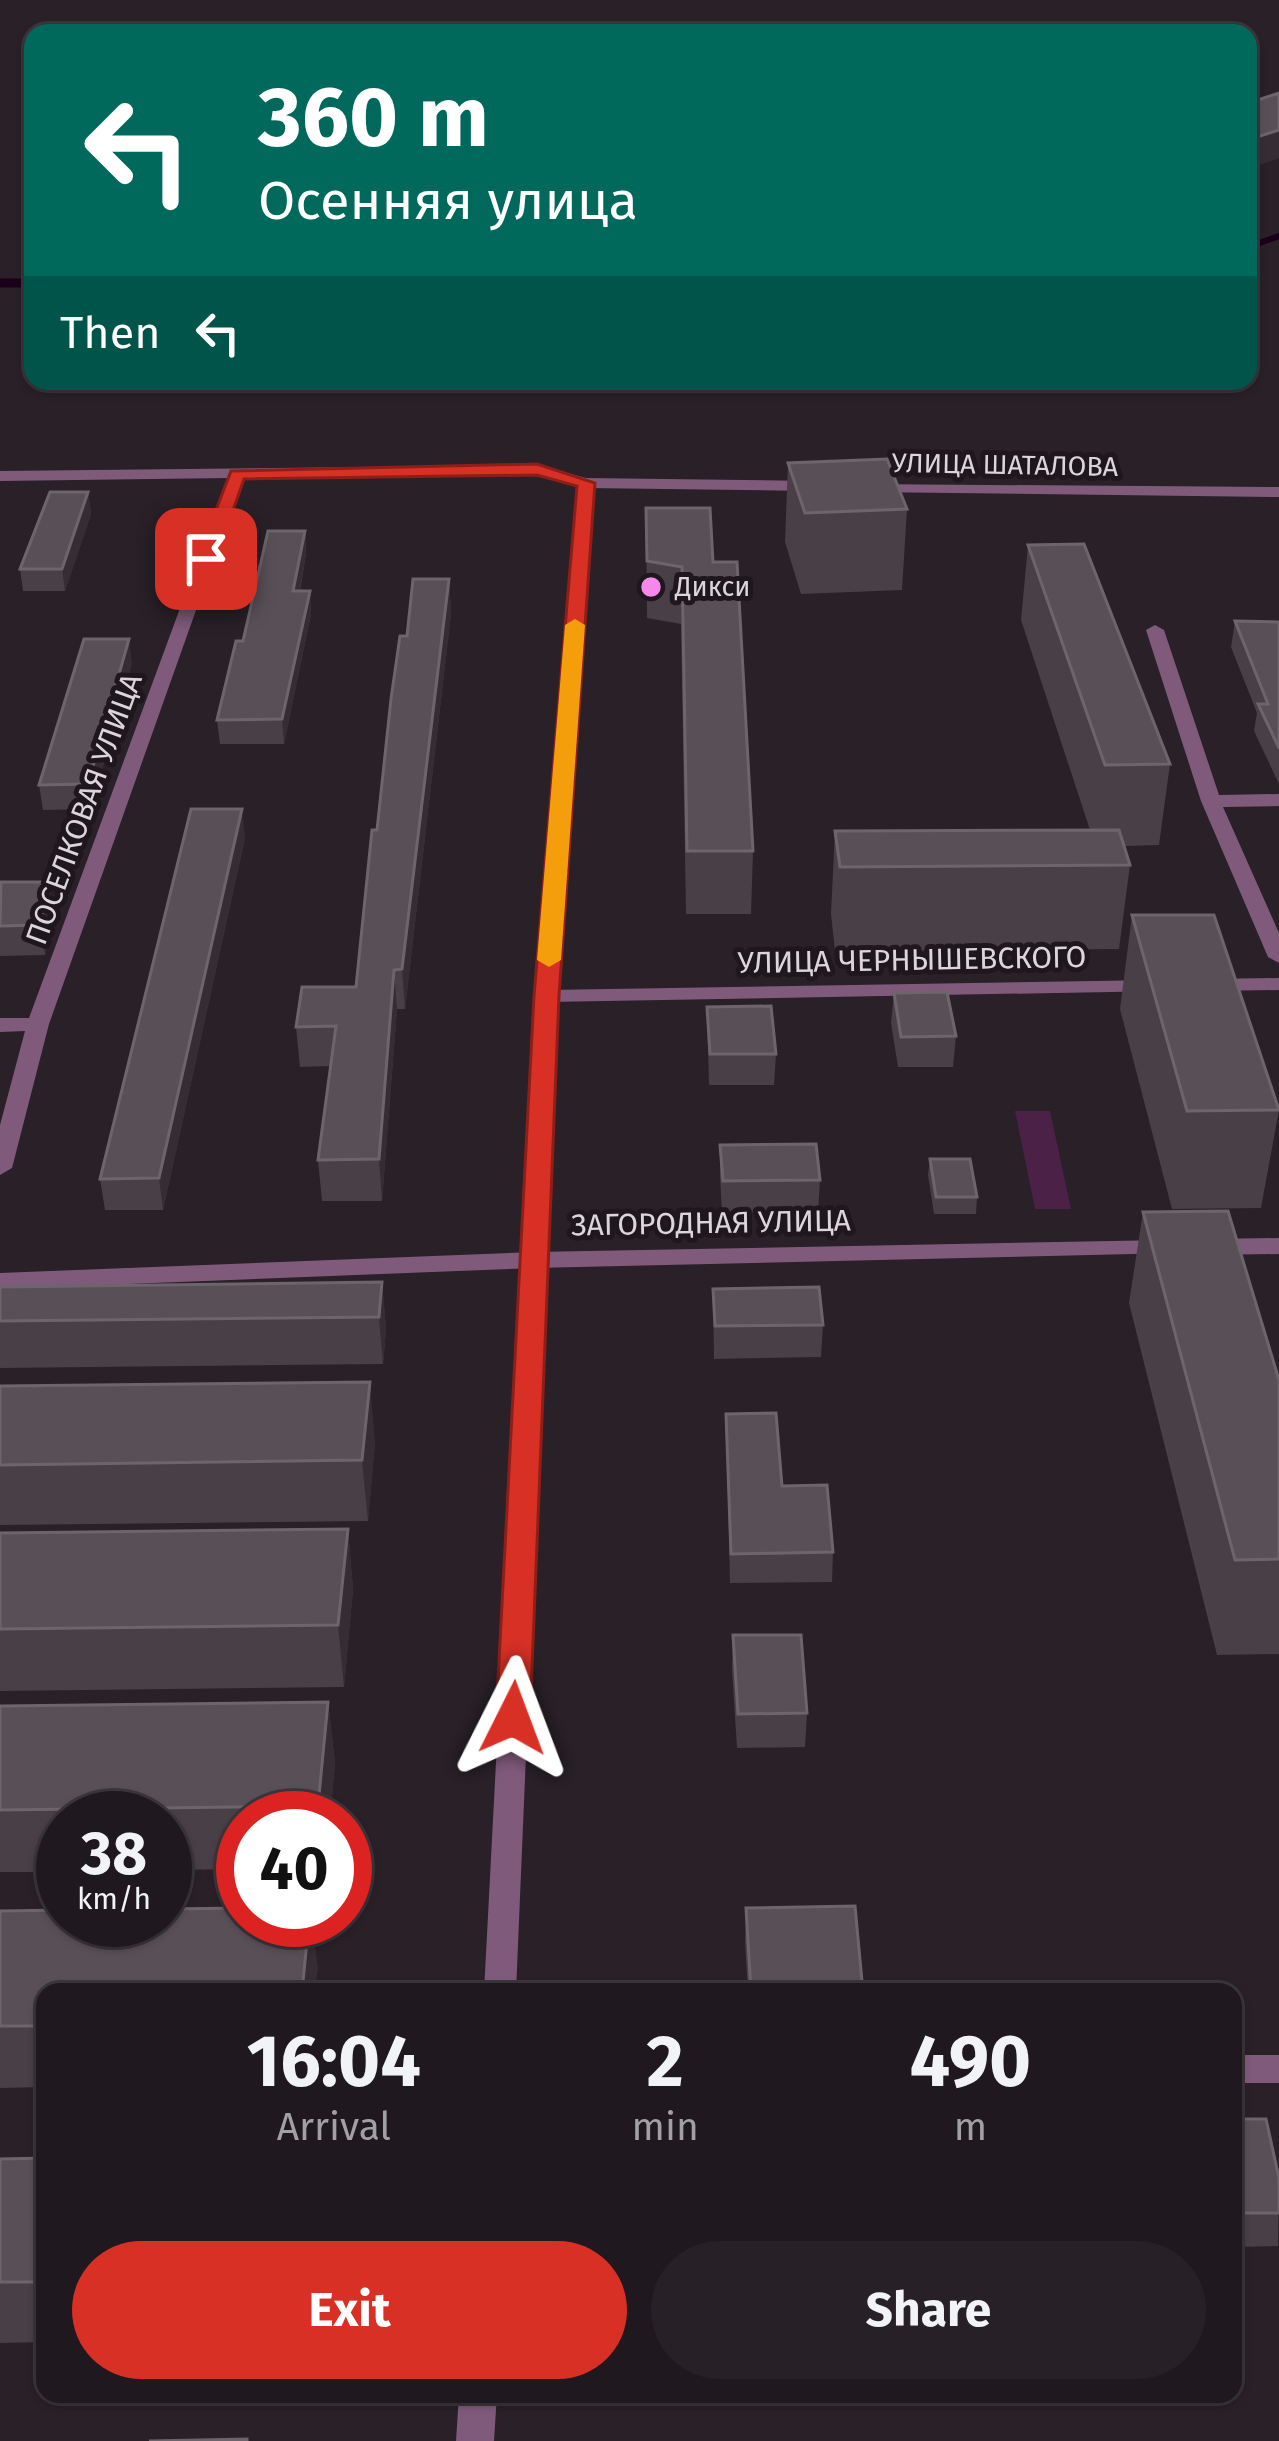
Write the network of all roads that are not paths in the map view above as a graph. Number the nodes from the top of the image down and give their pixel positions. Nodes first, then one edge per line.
1 (237, 474) junction
2 (0, 476) edge
3 (586, 483) junction
4 (831, 487) edge
5 (855, 487) edge
6 (1279, 492) edge
7 (1155, 630) dead end
8 (1279, 800) edge
9 (1211, 801) junction
10 (1279, 957) edge
11 (1279, 984) edge
12 (547, 996) junction
13 (38, 1024) junction
14 (0, 1025) edge
15 (0, 1168) edge
16 (1279, 1246) edge
17 (534, 1260) junction
18 (0, 1281) edge
19 (500, 1983) edge
20 (1242, 2069) edge
21 (1279, 2069) edge
22 (477, 2403) edge
23 (475, 2441) edge

1 - 2 street
1 - 3 street
1 - 13 street, ПОСЕЛКОВАЯ УЛИЦА
3 - 4 street
3 - 12 street
5 - 6 street, УЛИЦА ШАТАЛОВА
7 - 9 street
8 - 9 street
9 - 10 street
11 - 12 street, УЛИЦА ЧЕРНЫШЕВСКОГО
12 - 17 street
13 - 14 street
13 - 15 street, ПОСЕЛКОВАЯ УЛИЦА
16 - 17 street, ЗАГОРОДНАЯ УЛИЦА
17 - 18 street, ЗАГОРОДНАЯ УЛИЦА
17 - 19 street
20 - 21 street
22 - 23 street

